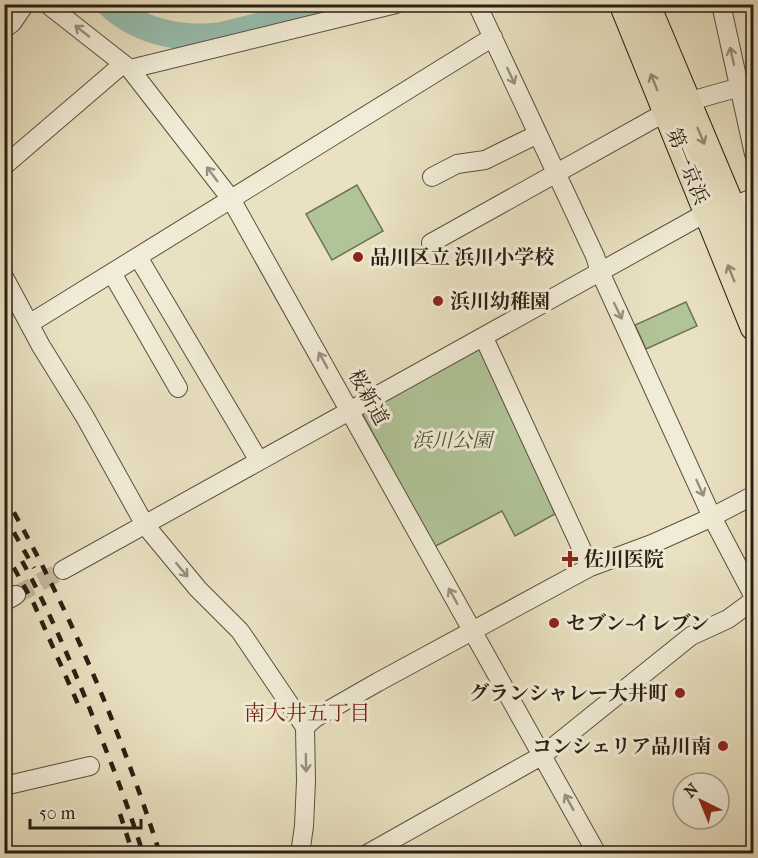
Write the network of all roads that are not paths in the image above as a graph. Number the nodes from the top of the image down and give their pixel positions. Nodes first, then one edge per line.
1 (25, 4) edge
2 (47, 4) edge
3 (396, 4) edge
4 (477, 4) edge
5 (624, 4) edge
6 (646, 4) edge
7 (721, 4) edge
8 (4, 29) edge
9 (493, 37) junction
10 (126, 66) junction
11 (746, 85) edge
12 (676, 107) junction
13 (538, 134) junction
14 (753, 154) edge
15 (4, 166) edge
16 (556, 173) junction
17 (432, 177) dead end
18 (231, 199) junction
19 (736, 209) edge
20 (431, 243) dead end
21 (138, 257) junction
22 (753, 261) edge
23 (600, 272) junction
24 (111, 273) junction
25 (4, 277) edge
26 (30, 324) junction
27 (753, 327) edge
28 (484, 338) junction
29 (178, 388) dead end
30 (351, 411) junction
31 (259, 461) junction
32 (753, 495) edge
33 (712, 517) junction
34 (145, 525) junction
35 (590, 567) junction
36 (63, 570) tunnel mouth
37 (753, 599) edge
38 (472, 630) junction
39 (305, 727) junction
40 (543, 755) junction
41 (90, 766) dead end
42 (4, 786) edge
43 (300, 854) edge
44 (368, 854) edge
45 (597, 854) edge

1 - 8 street
10 -> 2 street, 桜新道
3 - 10 street
4 - 9 street
12 -> 5 highway, 第一京浜
6 - 12 highway, 第一京浜
11 -> 7 street
9 -> 13 street
9 - 18 street
10 - 15 street
18 -> 10 street, 桜新道
11 - 12 street
11 - 14 street
12 - 16 street
12 - 19 highway, 第一京浜
13 - 16 street
13 - 17 street
16 - 20 street
16 - 23 street
18 - 21 street
30 -> 18 street, 桜新道
19 - 22 highway, 第一京浜
19 - 23 street
27 -> 19 highway, 第一京浜
21 - 24 street
21 - 31 street
23 - 28 street
23 -> 33 street
24 - 26 street
24 - 29 street
25 - 26 street
26 - 34 street
28 - 30 street
28 - 35 street
30 - 31 street
38 -> 30 street, 桜新道
31 - 34 street
32 - 33 street
33 - 35 street
33 - 37 street
34 - 36 street
34 -> 39 street
35 - 38 street
37 - 40 street
38 - 39 street
38 - 40 street, 桜新道
39 -> 43 street
40 - 44 street
45 -> 40 street, 桜新道
41 - 42 street

